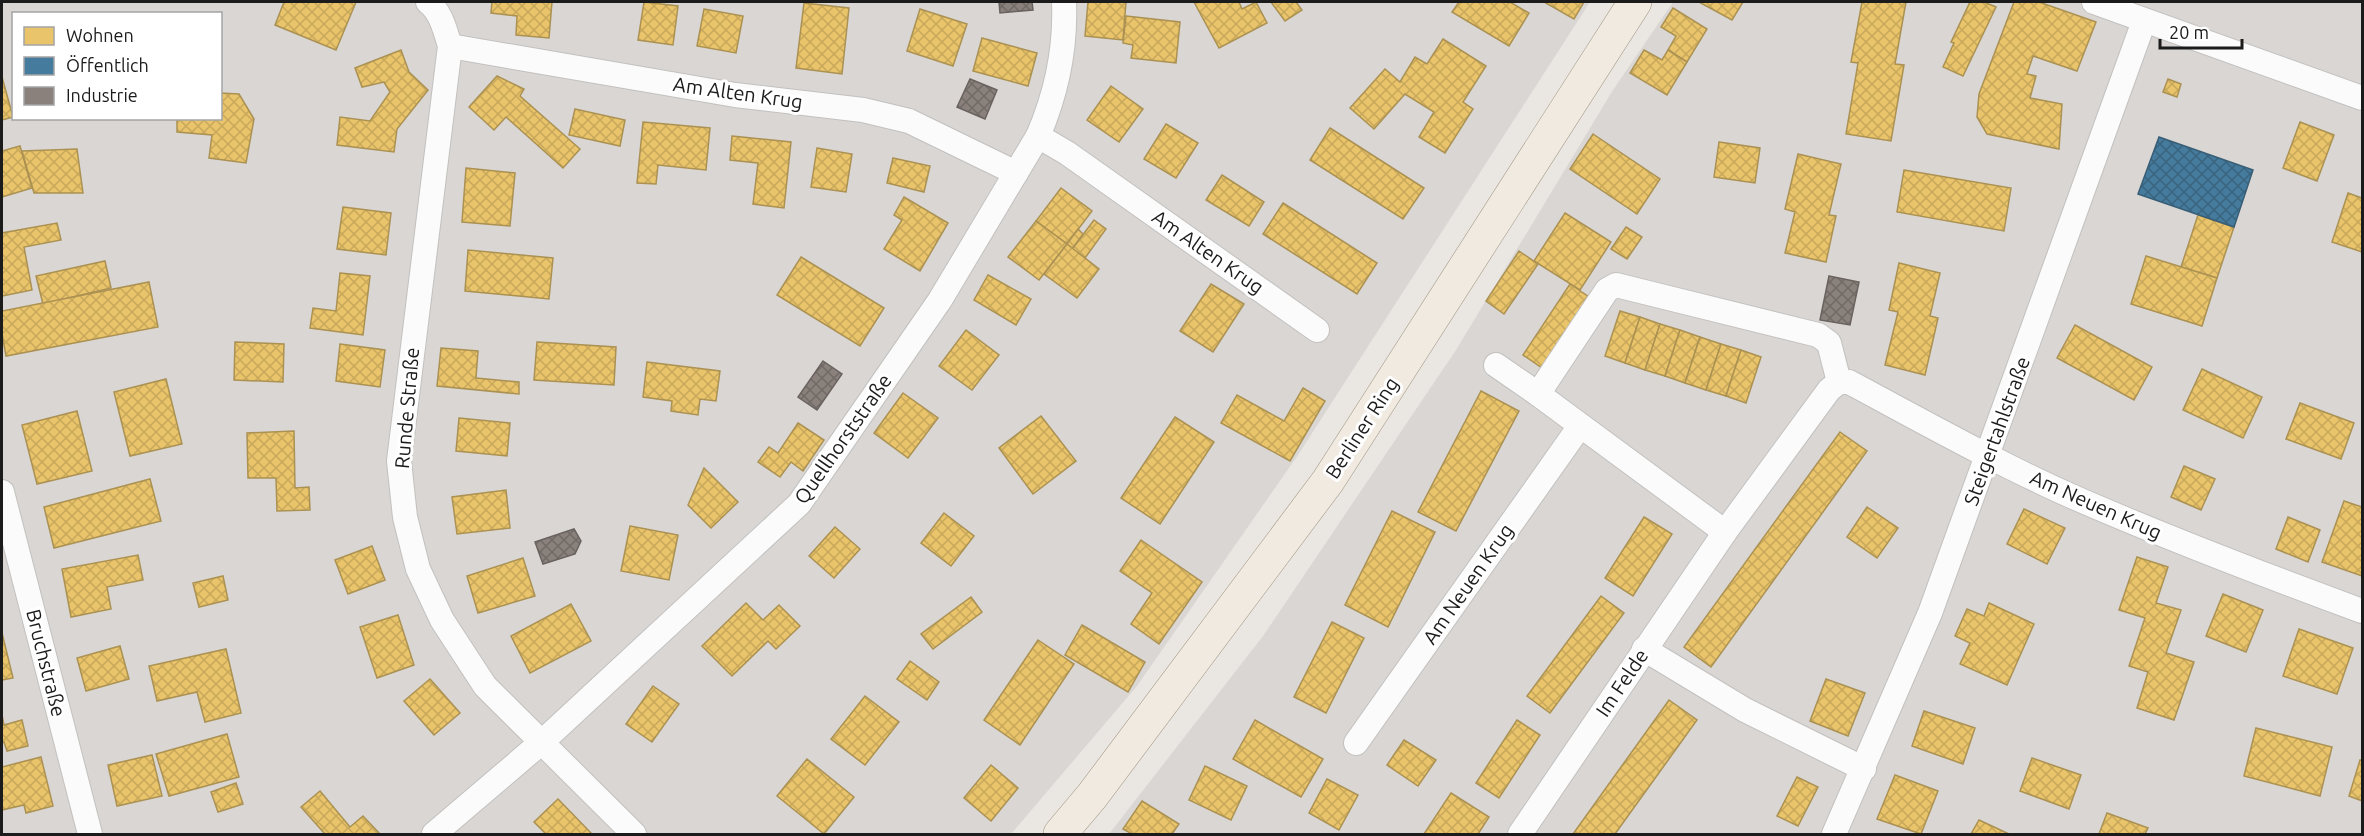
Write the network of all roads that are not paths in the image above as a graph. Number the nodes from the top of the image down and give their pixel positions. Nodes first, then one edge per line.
1 (428, 2) edge
2 (1064, 2) edge
3 (1635, 2) edge
4 (2094, 2) edge
5 (2144, 21) junction
6 (450, 46) junction
7 (2362, 98) edge
8 (1038, 136) junction
9 (1016, 173) junction
10 (1317, 330) dead end
11 (1496, 365) dead end
12 (1839, 382) junction
13 (1538, 394) junction
14 (1580, 426) junction
15 (1988, 456) junction
16 (2, 492) edge
17 (1725, 532) junction
18 (2362, 611) edge
19 (1644, 650) junction
20 (543, 741) junction
21 (1356, 743) dead end
22 (1864, 769) junction
23 (90, 834) edge
24 (434, 834) edge
25 (634, 834) edge
26 (1060, 834) edge
27 (1520, 834) edge
28 (1834, 834) edge

1 - 6 street
2 - 8 street, Quellhorststraße
3 - 26 main road, Berliner Ring
4 - 5 street
5 - 7 street
5 - 15 street, Steigertahlstraße
6 - 9 street, Am Alten Krug
6 - 20 street, Runde Straße
8 - 9 street, Quellhorststraße
8 - 10 street, Am Alten Krug
9 - 20 street, Quellhorststraße
11 - 13 street
12 - 13 street
12 - 15 street, Am Neuen Krug
12 - 17 street
13 - 14 street
14 - 17 street
14 - 21 street, Am Neuen Krug
15 - 18 street, Am Neuen Krug
15 - 22 street, Steigertahlstraße
16 - 23 street, Bruchstraße
17 - 19 street, Im Felde
19 - 22 street
19 - 27 street, Im Felde
20 - 24 street, Quellhorststraße
20 - 25 street, Runde Straße
22 - 28 street, Steigertahlstraße

